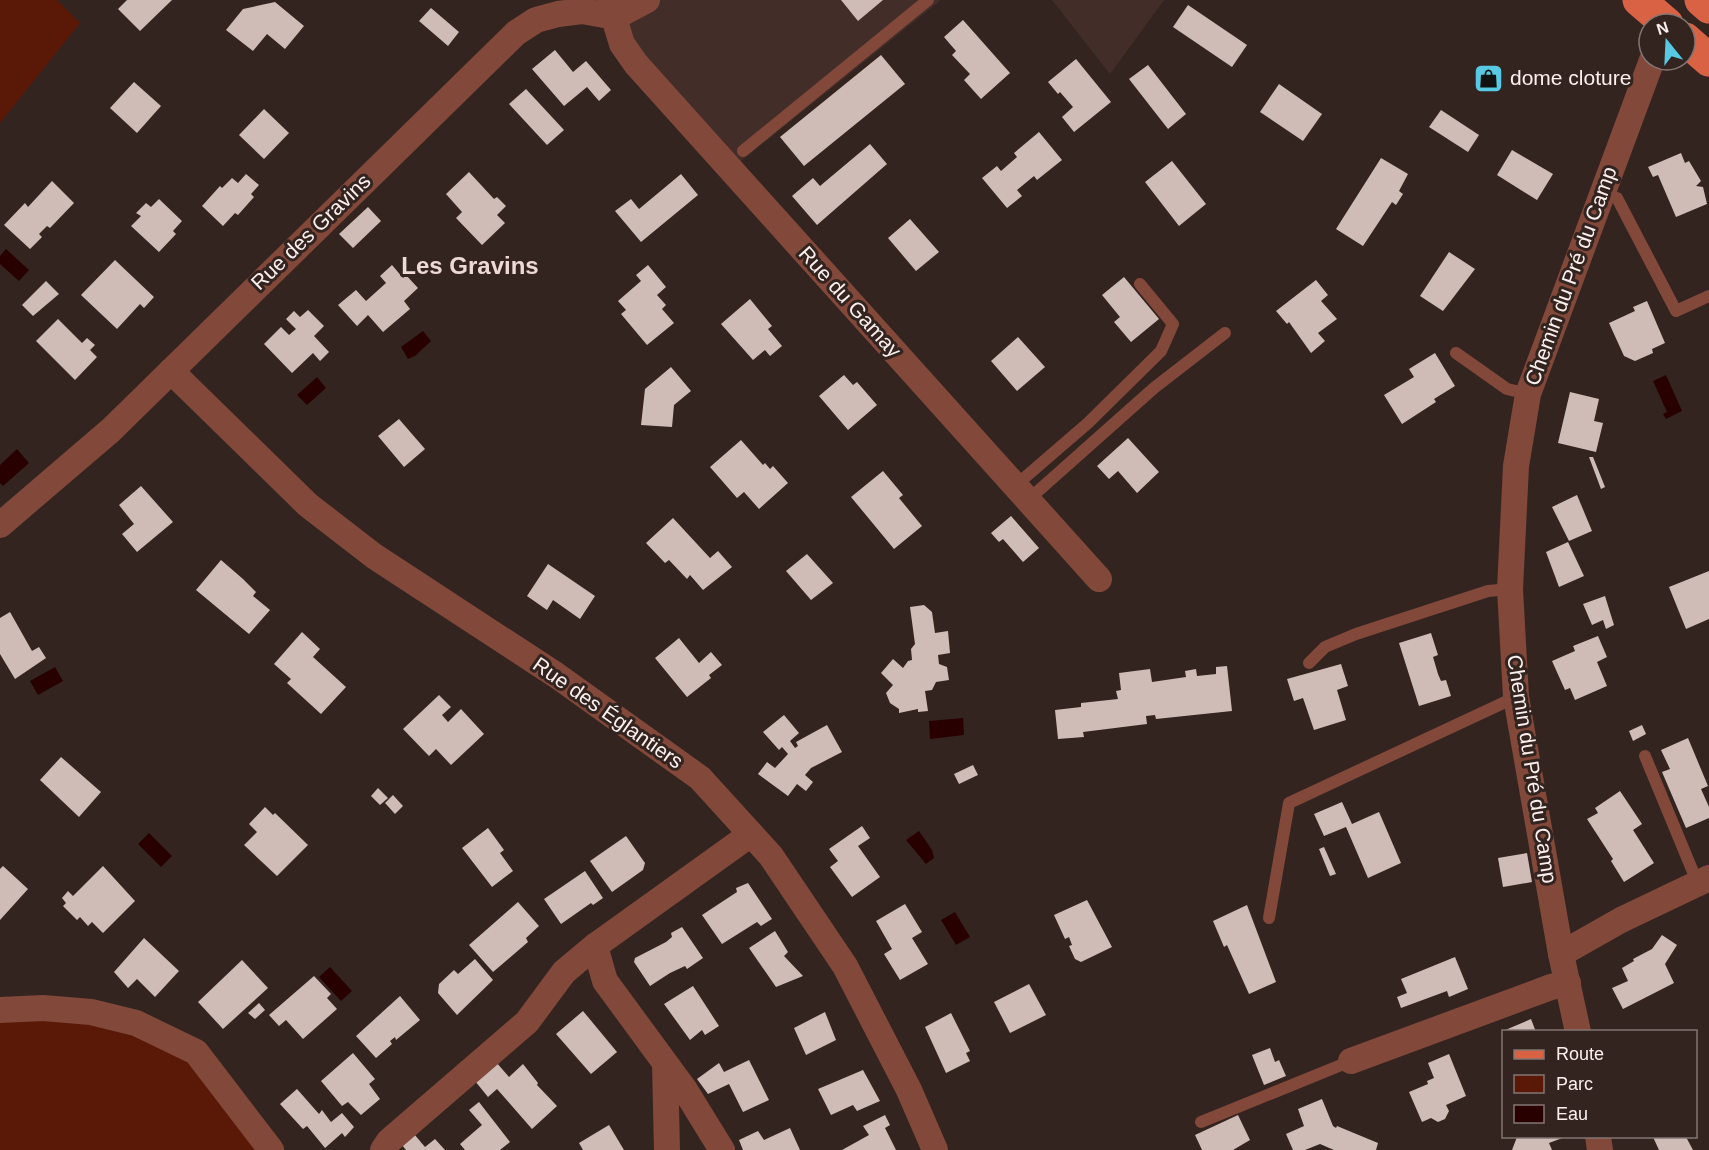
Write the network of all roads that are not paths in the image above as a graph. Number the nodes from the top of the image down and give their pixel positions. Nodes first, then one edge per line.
1 (647, 0) edge
2 (928, 0) edge
3 (1639, 0) edge
4 (1701, 0) edge
5 (1709, 7) edge
6 (612, 8) edge
7 (1653, 12) edge
8 (1697, 50) edge
9 (1709, 60) edge
10 (1647, 72) edge
11 (743, 151) dead end
12 (1601, 192) junction
13 (1140, 284) dead end
14 (1709, 296) edge
15 (1225, 333) dead end
16 (1456, 353) dead end
17 (171, 371) junction
18 (1528, 394) junction
19 (1022, 493) junction
20 (0, 525) edge
21 (1099, 579) dead end
22 (1510, 589) junction
23 (1309, 663) dead end
24 (1516, 697) junction
25 (1645, 756) dead end
26 (751, 834) junction
27 (1703, 881) edge
28 (1269, 918) dead end
29 (595, 946) junction
30 (1561, 954) junction
31 (1568, 983) junction
32 (0, 1010) edge
33 (1578, 1030) edge
34 (1351, 1061) joint
35 (665, 1064) junction
36 (1201, 1122) dead end
37 (272, 1150) edge
38 (383, 1150) edge
39 (667, 1150) edge
40 (722, 1150) edge
41 (935, 1150) edge

1 - 6 street
2 - 11 lane
3 - 7 main road
4 - 5 main road
6 - 17 street, Rue des Gravins
6 - 19 street, Rue du Gamay
8 - 9 main road
10 - 12 street, Chemin du Pré du Camp
12 - 14 lane
12 - 18 street, Chemin du Pré du Camp
13 - 19 lane
15 - 19 lane
16 - 18 lane
17 - 20 street, Rue des Gravins
17 - 26 street, Rue des Églantiers
18 - 22 street, Chemin du Pré du Camp
19 - 21 street, Rue du Gamay
22 - 23 lane
22 - 24 street, Chemin du Pré du Camp
24 - 28 lane
24 - 30 street, Chemin du Pré du Camp
25 - 27 lane
26 - 29 street
26 - 41 street, Rue des Églantiers
27 - 30 street
29 - 35 street
29 - 38 street
30 - 31 street, Chemin du Pré du Camp
31 - 33 street, Chemin du Pré du Camp
31 - 34 street
32 - 37 street
34 - 36 lane
35 - 39 street
35 - 40 street

